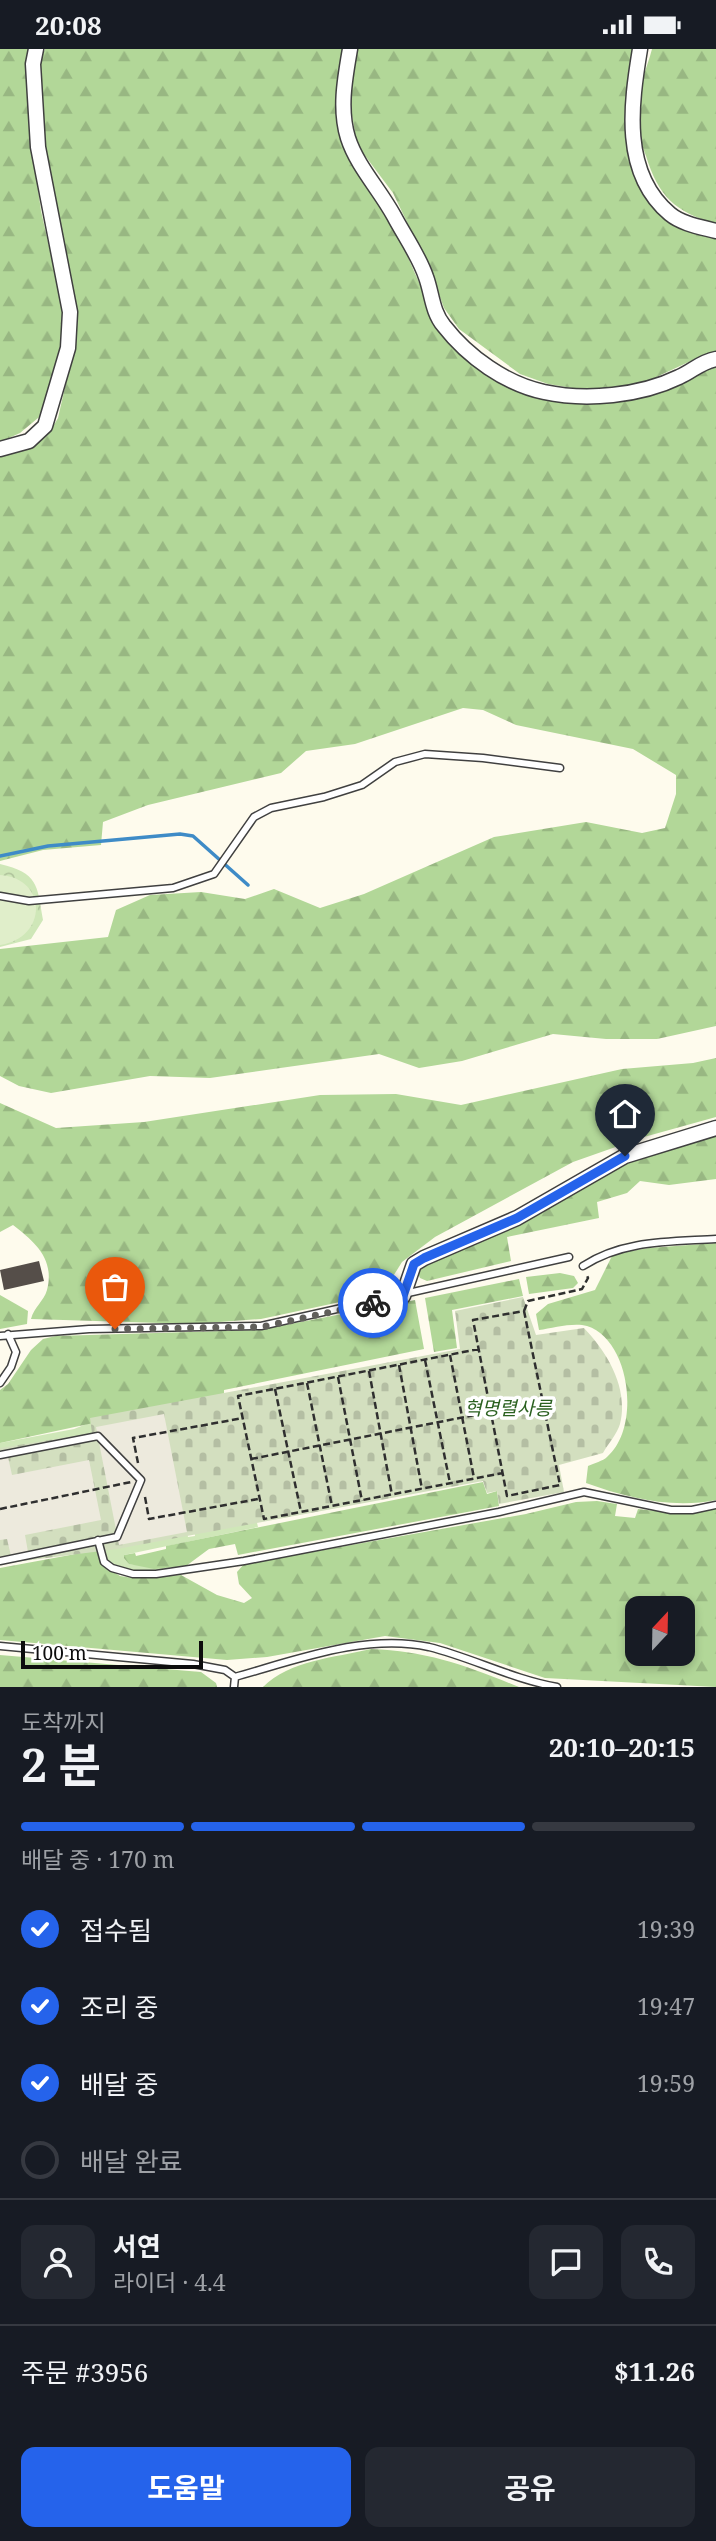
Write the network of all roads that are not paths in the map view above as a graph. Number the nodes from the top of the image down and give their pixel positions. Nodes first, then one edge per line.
1 (36, 49) edge
2 (350, 49) edge
3 (640, 49) edge
4 (716, 231) edge
5 (716, 359) edge
6 (0, 449) edge
7 (560, 768) dead end
8 (0, 896) edge
9 (716, 1128) edge
10 (716, 1239) edge
11 (569, 1257) dead end
12 (583, 1266) road end
13 (403, 1296) junction
14 (4, 1335) edge
15 (0, 1383) edge
16 (0, 1455) edge
17 (716, 1505) edge
18 (98, 1541) junction
19 (0, 1561) edge
20 (0, 1646) edge
21 (235, 1677) junction
22 (234, 1687) edge
23 (557, 1687) edge

1 - 6 street
2 - 5 street
3 - 4 street
7 - 8 lane
9 - 13 street
10 - 12 lane
11 - 13 lane
13 - 14 lane
14 - 15 lane
16 - 18 lane
17 - 18 lane
18 - 19 lane
20 - 21 lane
21 - 22 lane
21 - 23 lane

